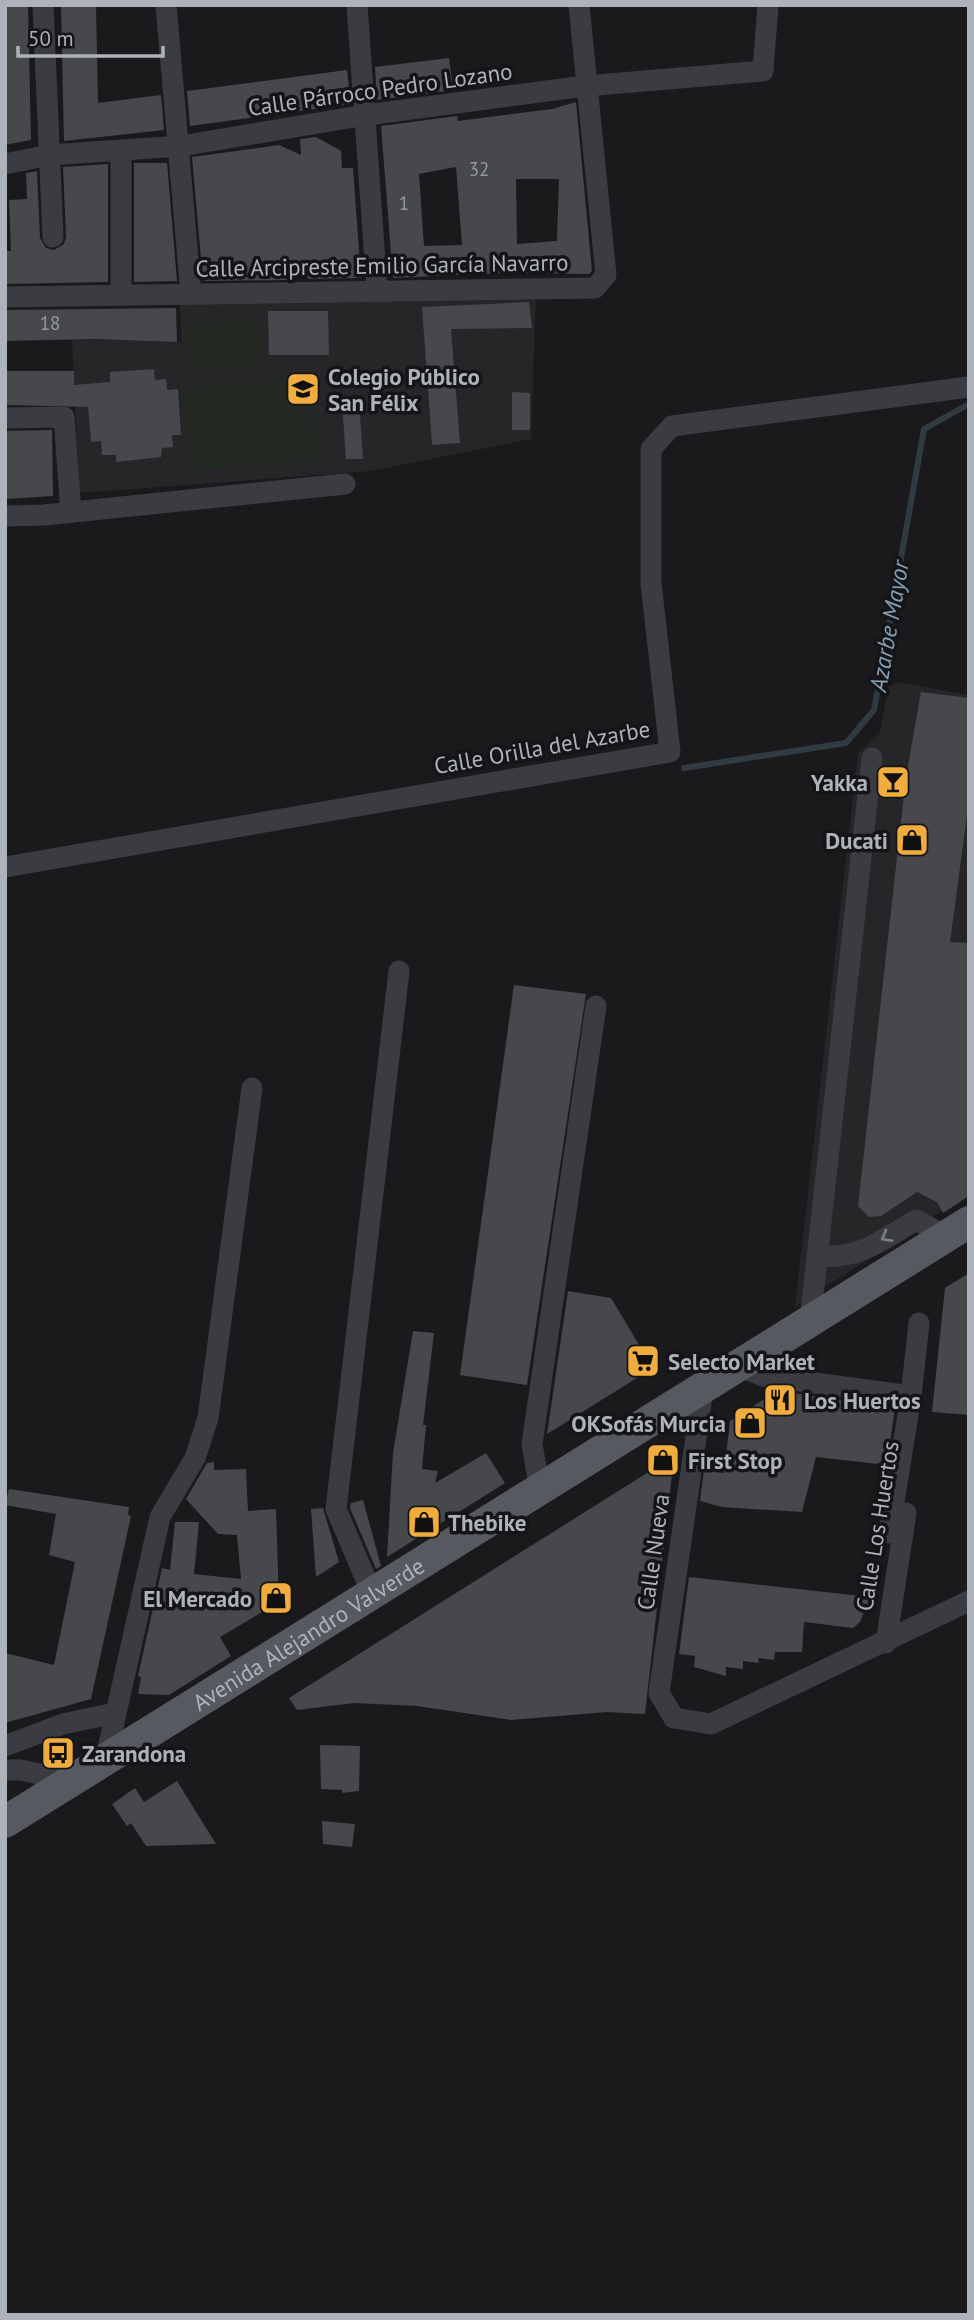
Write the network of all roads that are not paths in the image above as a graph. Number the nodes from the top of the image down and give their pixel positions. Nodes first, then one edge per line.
1 (43, 5) edge
2 (166, 5) edge
3 (356, 5) edge
4 (579, 5) edge
5 (768, 5) edge
6 (585, 86) junction
7 (366, 115) junction
8 (181, 146) junction
9 (121, 150) junction
10 (49, 155) junction
11 (5, 164) edge
12 (53, 237) dead end
13 (377, 290) junction
14 (191, 294) junction
15 (121, 295) junction
16 (5, 297) edge
17 (969, 387) edge
18 (5, 418) edge
19 (345, 484) dead end
20 (71, 512) junction
21 (5, 516) edge
22 (872, 758) dead end
23 (5, 867) edge
24 (399, 971) dead end
25 (596, 1006) dead end
26 (252, 1087) dead end
27 (958, 1229) edge
28 (817, 1256) junction
29 (810, 1322) junction
30 (919, 1323) dead end
31 (739, 1366) junction
32 (703, 1389) junction
33 (911, 1396) junction
34 (920, 1417) dead end
35 (540, 1490) junction
36 (889, 1533) dead end
37 (373, 1595) junction
38 (969, 1601) edge
39 (886, 1643) junction
40 (115, 1713) junction
41 (5, 1745) edge
42 (106, 1758) junction
43 (5, 1770) edge
44 (70, 1782) junction
45 (5, 1822) edge

1 - 10 street
2 - 8 street
3 - 7 street
4 - 6 street, Calle Arcipreste Emilio García Navarro
5 - 6 street, Calle Párroco Pedro Lozano
6 - 7 street, Calle Párroco Pedro Lozano
6 - 13 street, Calle Arcipreste Emilio García Navarro
7 - 8 street, Calle Párroco Pedro Lozano
7 - 13 street
8 - 9 street, Calle Párroco Pedro Lozano
8 - 14 street
9 - 10 street, Calle Párroco Pedro Lozano
9 - 15 street
10 - 11 street, Calle Párroco Pedro Lozano
10 - 12 street
13 - 14 street, Calle Arcipreste Emilio García Navarro
14 - 15 street, Calle Arcipreste Emilio García Navarro
15 - 16 street, Calle Arcipreste Emilio García Navarro
17 - 23 street, Calle Orilla del Azarbe
18 - 20 street
19 - 20 street
20 - 21 street
22 - 28 street
24 - 37 street
25 - 35 street
26 - 40 street
27 -> 28 street
27 - 29 main road, Avenida Alejandro Valverde
28 - 29 street
29 - 31 main road, Avenida Alejandro Valverde
30 - 33 street, Calle Los Huertos
31 - 32 main road, Avenida Alejandro Valverde
31 - 33 street
32 - 35 main road, Avenida Alejandro Valverde
32 - 39 street, Calle Nueva
33 - 36 street, Calle Los Huertos
34 - 39 street, Calle Los Huertos
35 - 37 main road, Avenida Alejandro Valverde
37 - 42 main road, Avenida Alejandro Valverde
38 - 39 street
40 - 41 street
40 - 42 street
42 - 44 main road, Avenida Alejandro Valverde
43 - 44 street
44 - 45 main road, Avenida Alejandro Valverde

